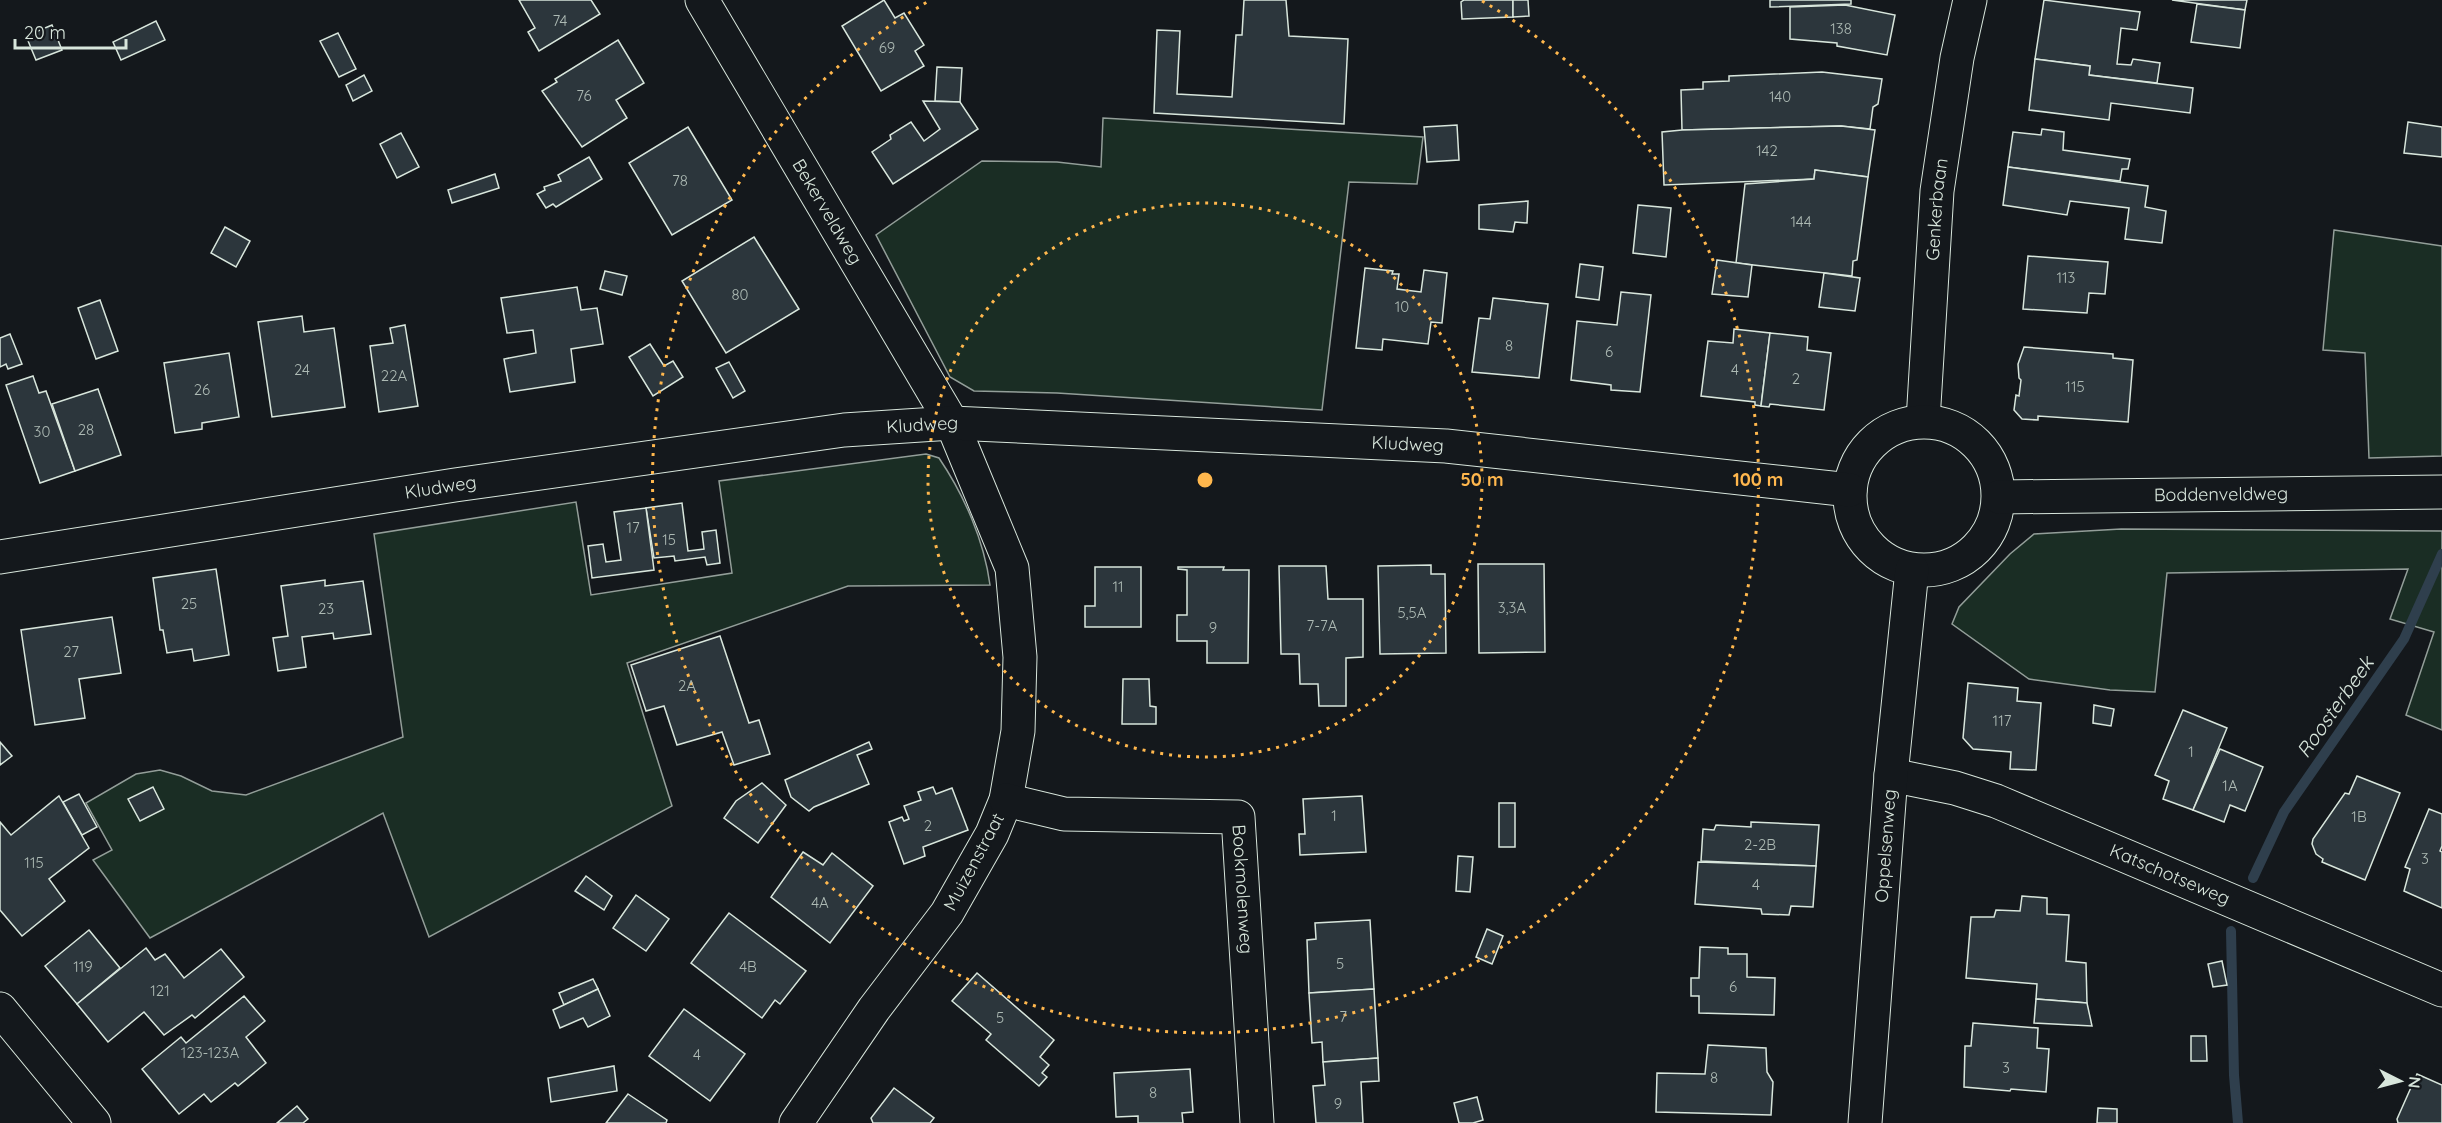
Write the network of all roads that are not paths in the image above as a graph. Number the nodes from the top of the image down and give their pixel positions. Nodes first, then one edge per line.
1 (702, 0) edge
2 (1970, 0) edge
3 (1923, 421) junction
4 (952, 423) junction
5 (1850, 490) junction
6 (2442, 492) edge
7 (1999, 497) junction
8 (0, 557) edge
9 (1912, 570) junction
10 (1892, 776) junction
11 (1006, 800) junction
12 (2442, 990) edge
13 (0, 1009) edge
14 (94, 1123) edge
15 (796, 1123) edge
16 (1257, 1123) edge
17 (1865, 1123) edge

1 - 4 street, Bekerveldweg
2 - 3 street, Genkerbaan
3 - 5 street
3 - 7 street
4 - 5 street, Kludweg
4 - 8 street, Kludweg
4 - 11 street, Muizenstraat
5 - 9 street
6 - 7 street, Boddenveldweg
7 - 9 street
9 - 10 street, Oppelsenweg
10 - 12 street, Katschotseweg
10 - 17 street, Oppelsenweg
11 - 15 street, Muizenstraat
11 - 16 street, Bookmolenweg
13 - 14 street

